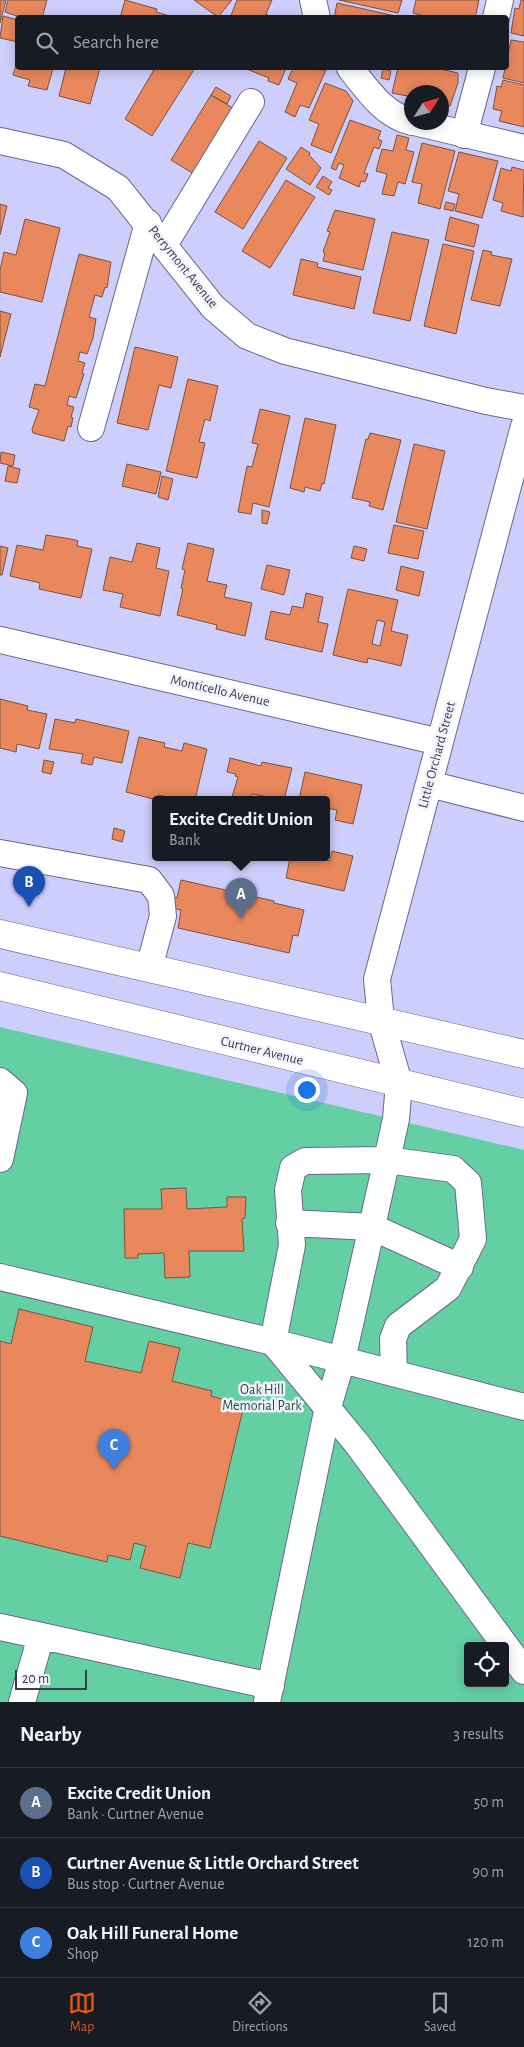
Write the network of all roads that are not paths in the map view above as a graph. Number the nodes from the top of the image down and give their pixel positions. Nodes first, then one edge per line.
1 (312, 0) edge
2 (500, 0) edge
3 (316, 15) edge
4 (497, 15) edge
5 (352, 70) edge
6 (481, 70) edge
7 (250, 102) dead end
8 (404, 118) edge
9 (444, 130) edge
10 (464, 135) junction
11 (0, 141) edge
12 (524, 148) edge
13 (148, 223) junction
14 (164, 245) junction
15 (524, 408) edge
16 (524, 426) edge
17 (91, 428) dead end
18 (0, 640) edge
19 (440, 742) junction
20 (430, 784) junction
21 (524, 808) edge
22 (0, 853) edge
23 (0, 934) edge
24 (149, 968) junction
25 (0, 986) edge
26 (381, 1020) junction
27 (524, 1054) edge
28 (0, 1081) edge
29 (399, 1083) junction
30 (524, 1113) edge
31 (0, 1159) edge
32 (387, 1160) junction
33 (289, 1223) junction
34 (372, 1227) junction
35 (460, 1267) junction
36 (0, 1277) edge
37 (273, 1342) junction
38 (342, 1360) junction
39 (394, 1373) junction
40 (328, 1407) junction
41 (524, 1407) edge
42 (0, 1627) edge
43 (41, 1636) junction
44 (524, 1671) edge
45 (269, 1694) edge
46 (22, 1702) edge

1 - 3 street
2 - 4 street
5 - 8 street
6 - 10 street
7 - 14 street
9 - 10 street
10 - 12 street
11 - 13 street, Perrymont Avenue
13 - 14 street, Perrymont Avenue
13 - 17 street
14 - 15 street, Perrymont Avenue
16 - 19 street, Little Orchard Street
18 - 19 street, Monticello Avenue
19 - 20 street, Little Orchard Street
20 - 21 street
20 - 26 street, Little Orchard Street
22 - 24 street
23 - 24 main road
24 - 26 main road
25 - 29 main road, Curtner Avenue
26 - 27 main road
26 - 29 street, Little Orchard Street
28 - 31 street
29 - 30 main road, Curtner Avenue
29 - 32 street
32 - 33 street
32 - 34 street
32 - 35 street
33 - 34 street
33 - 37 street
34 - 35 street
34 - 38 street
35 - 39 street
36 - 37 street
37 - 38 street
37 - 40 street
38 - 39 street
38 - 40 street
39 - 41 street
40 - 44 street
40 - 45 street
42 - 43 street
43 - 45 street
43 - 46 street

